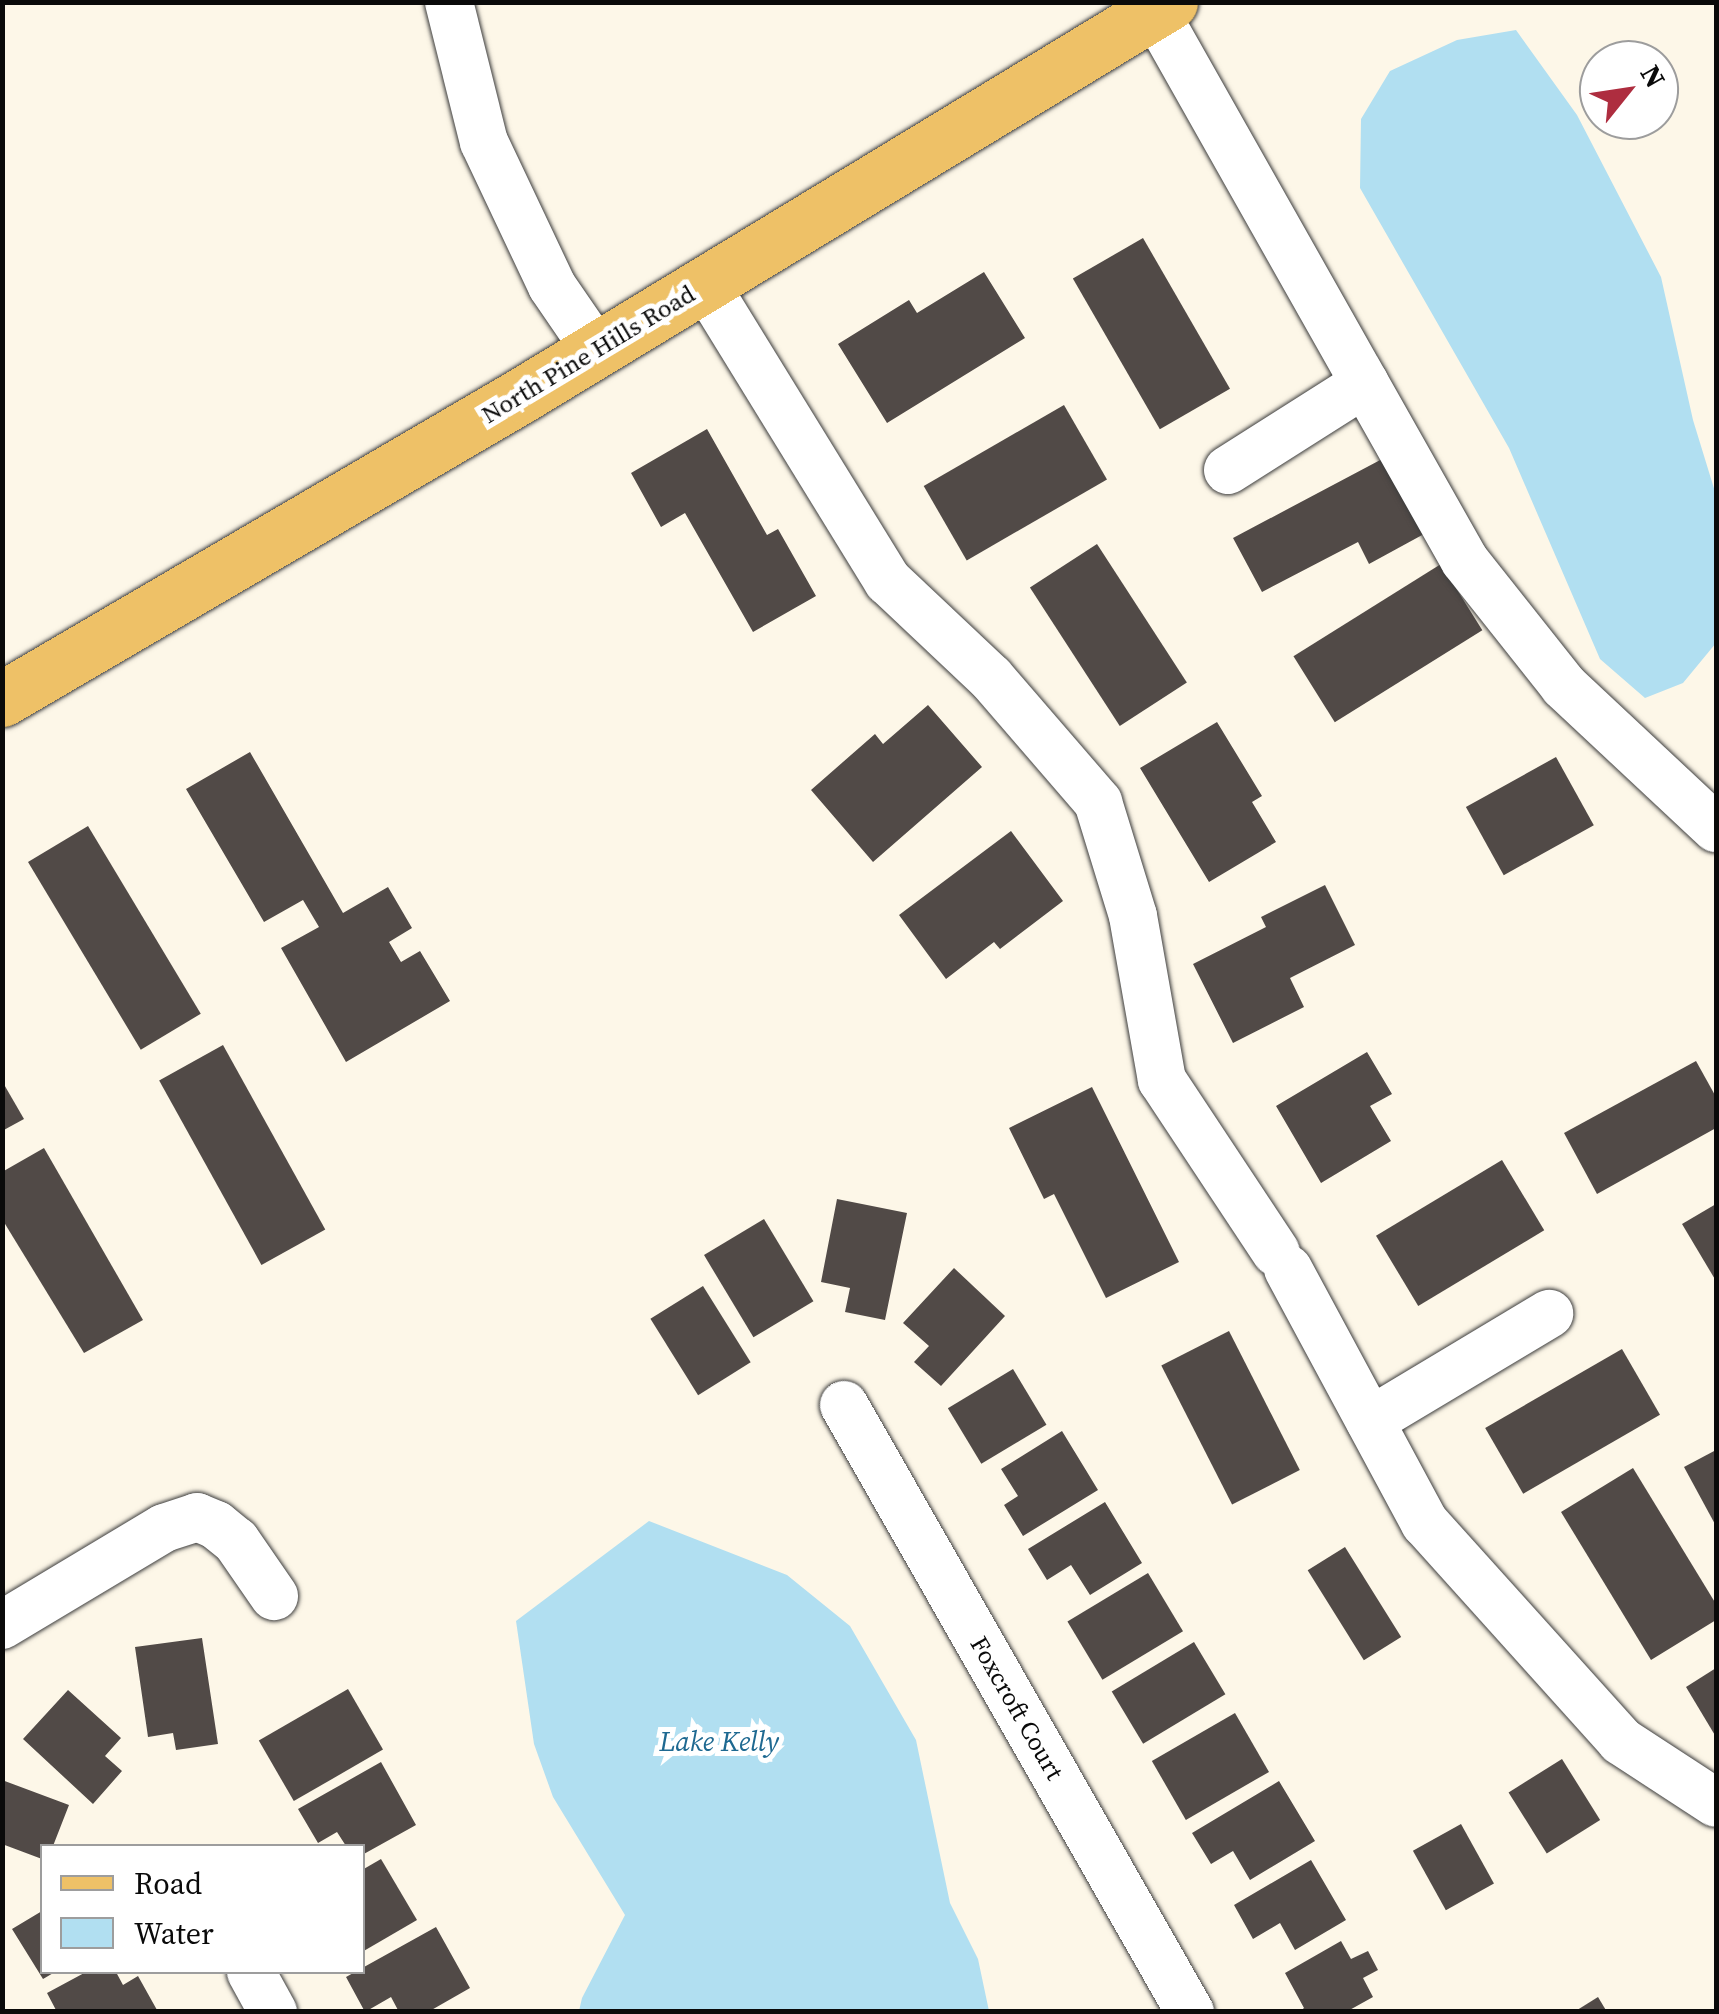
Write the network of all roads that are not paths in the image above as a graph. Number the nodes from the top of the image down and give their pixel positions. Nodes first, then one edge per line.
1 (449, 2) edge
2 (1162, 7) edge
3 (705, 284) junction
4 (596, 350) junction
5 (1365, 383) junction
6 (1228, 470) dead end
7 (2, 699) edge
8 (1716, 828) edge
9 (1549, 1314) dead end
10 (844, 1405) dead end
11 (1370, 1421) junction
12 (274, 1596) dead end
13 (2, 1625) edge
14 (1716, 1802) edge
15 (253, 1974) edge
16 (273, 2012) edge
17 (1190, 2012) edge

1 - 4 street
2 - 3 main road, North Pine Hills Road
2 - 5 street
3 - 4 main road, North Pine Hills Road
3 - 11 street
4 - 7 main road, North Pine Hills Road
5 - 6 street
5 - 8 street
9 - 11 street
10 - 17 street, Foxcroft Court
11 - 14 street
12 - 13 street
15 - 16 street

